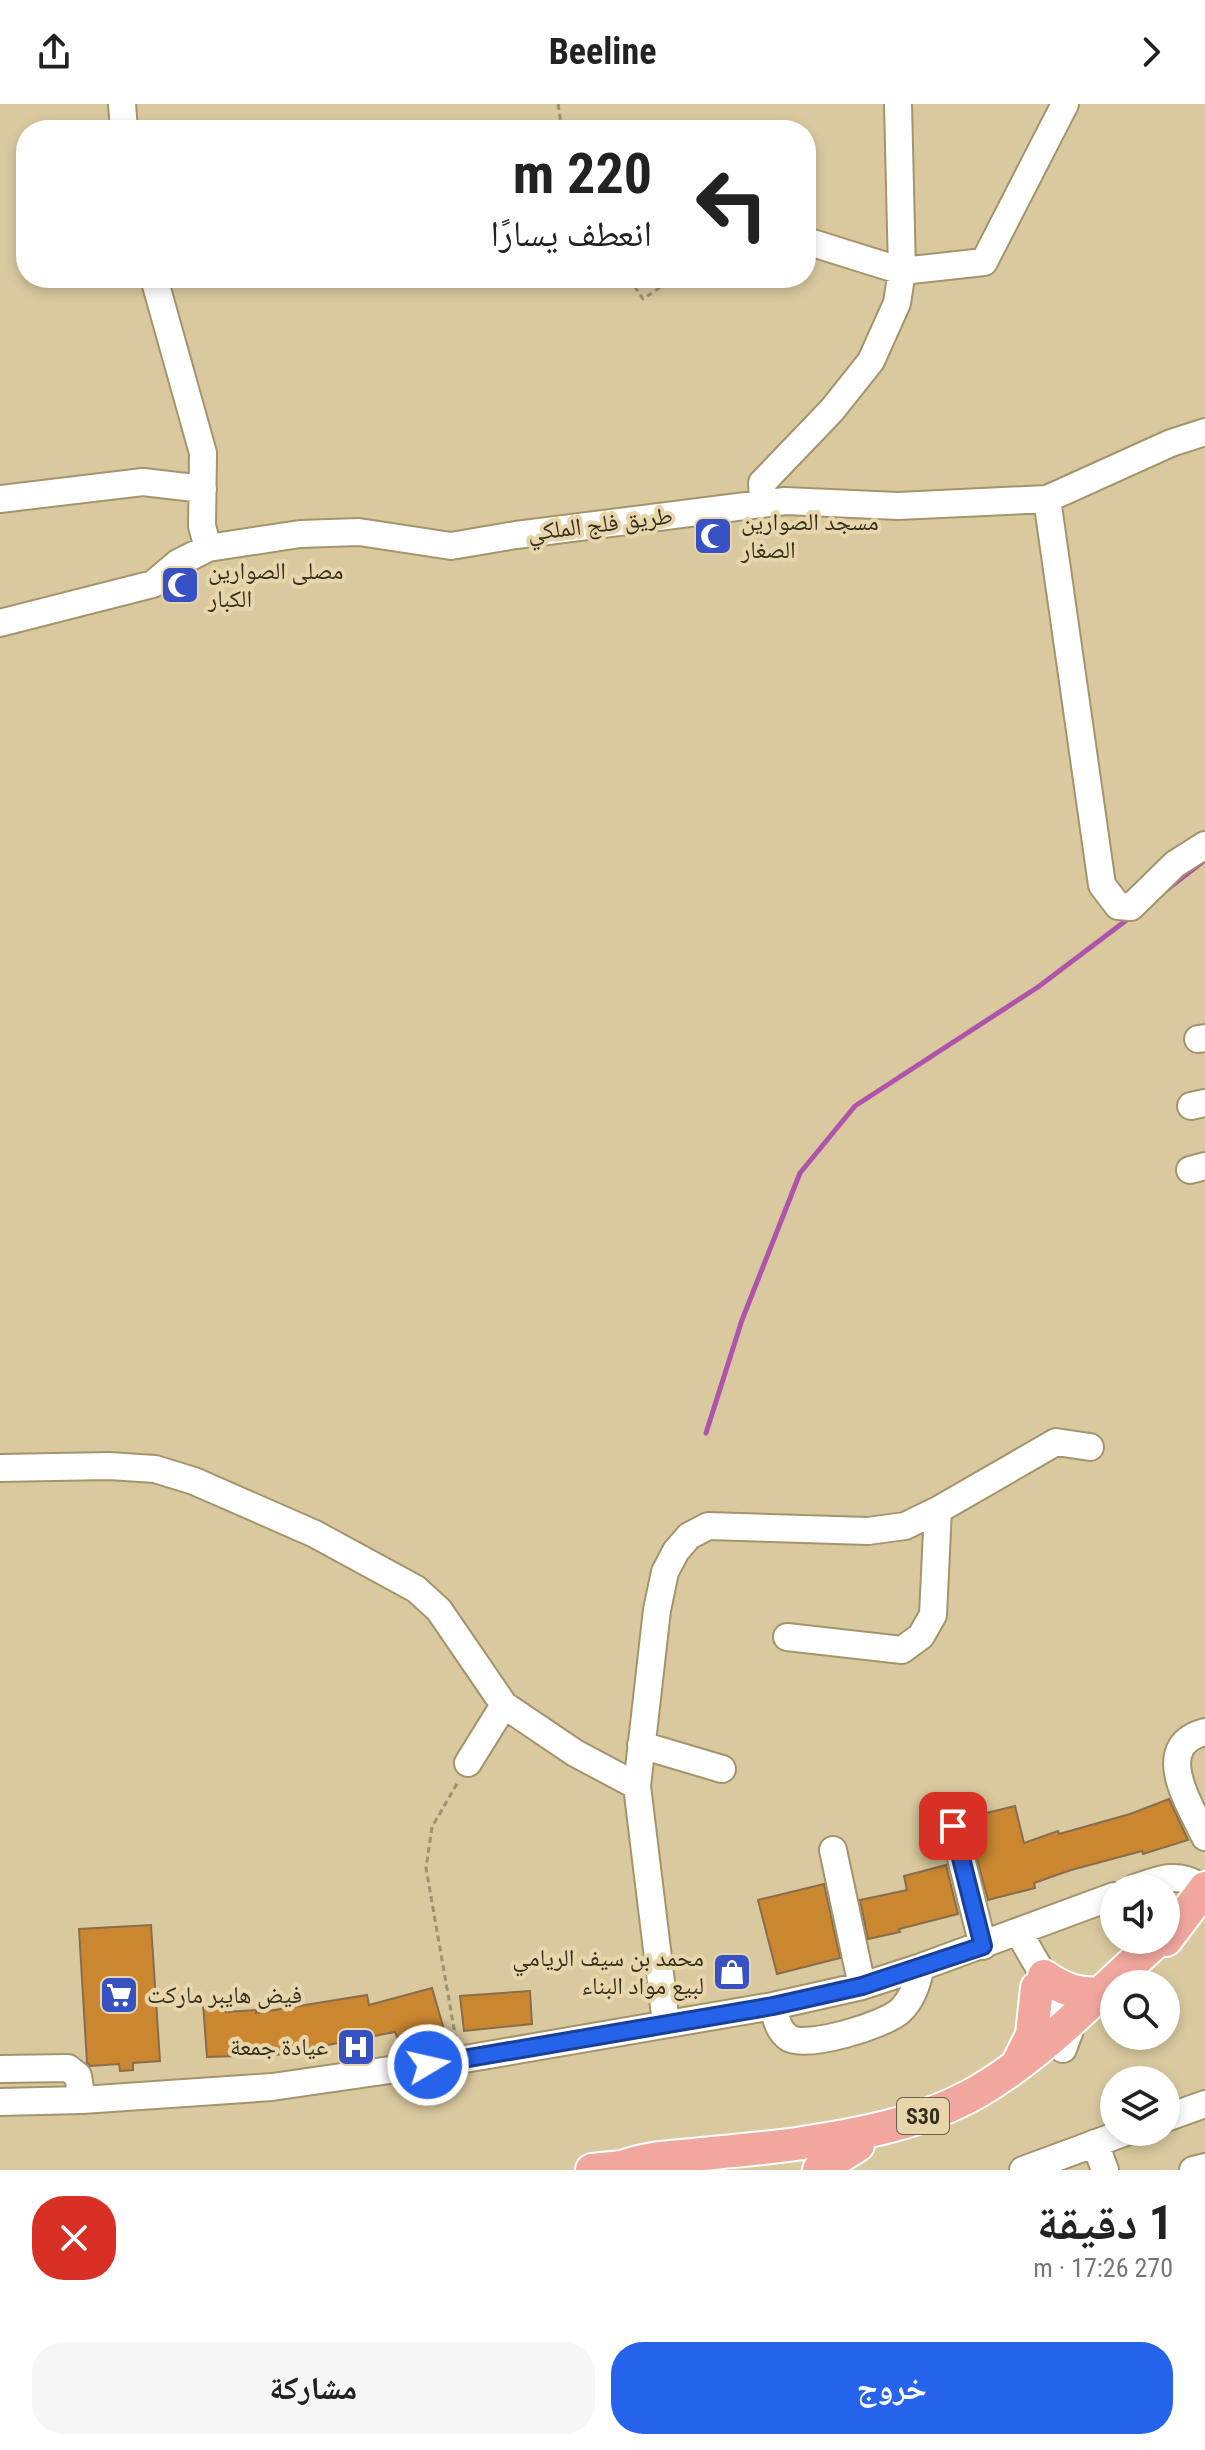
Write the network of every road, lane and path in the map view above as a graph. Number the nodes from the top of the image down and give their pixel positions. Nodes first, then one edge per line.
1 (898, 104) edge
2 (1065, 104) edge
3 (816, 244) edge
4 (902, 271) junction
5 (157, 288) edge
6 (636, 288) edge
7 (659, 288) edge
8 (1205, 432) edge
9 (203, 489) junction
10 (0, 499) edge
11 (1047, 499) junction
12 (763, 503) junction
13 (208, 548) junction
14 (0, 623) edge
15 (1205, 845) edge
16 (1090, 1447) dead end
17 (0, 1468) edge
18 (938, 1510) junction
19 (787, 1637) dead end
20 (504, 1705) junction
21 (1205, 1732) edge
22 (641, 1745) junction
23 (468, 1763) joint
24 (722, 1769) dead end
25 (637, 1786) junction
26 (953, 1826) dead end
27 (1205, 1837) edge
28 (833, 1850) dead end
29 (1180, 1877) edge
30 (1204, 1889) edge
31 (1100, 1901) edge
32 (1180, 1919) edge
33 (1014, 1935) junction
34 (983, 1946) junction
35 (1151, 1954) edge
36 (921, 1967) junction
37 (1137, 1970) edge
38 (1041, 1982) junction
39 (862, 1986) junction
40 (1100, 1993) edge
41 (773, 2006) junction
42 (1100, 2007) edge
43 (666, 2023) junction
44 (1070, 2032) junction
45 (459, 2060) junction
46 (1018, 2063) junction
47 (0, 2069) edge
48 (82, 2100) junction
49 (0, 2102) edge
50 (1205, 2104) edge
51 (1180, 2113) edge
52 (1100, 2141) edge
53 (1095, 2143) junction
54 (858, 2145) junction
55 (768, 2158) edge
56 (707, 2167) edge
57 (1205, 2167) edge
58 (607, 2169) edge
59 (819, 2170) edge
60 (1023, 2170) edge
61 (1105, 2170) edge
62 (1193, 2170) edge

1 - 4 street
2 - 4 street
3 - 4 street
4 - 12 street
5 - 9 street
6 - 7 path
8 - 11 street, طريق فلج الملكي
9 - 10 street
9 - 13 street
11 - 12 street, طريق فلج الملكي
11 - 15 street
12 - 13 street, طريق فلج الملكي
13 - 14 street, طريق فلج الملكي
16 - 18 street
17 - 20 street
18 - 19 street
18 - 22 street
20 - 23 street
20 - 25 street
21 - 27 street
22 - 24 street
22 - 25 street
23 - 45 path
25 - 43 street
26 - 34 street
28 - 39 street
29 - 30 street
30 - 32 main road, S30
31 - 33 street
33 - 34 street
33 - 38 street
34 - 36 street
35 - 37 main road, S30
36 - 39 street
36 - 41 street
38 - 40 main road
38 - 44 street
38 - 46 main road
39 - 41 street
41 - 43 street
42 - 44 main road, S30
43 - 45 street
44 - 46 main road, S30
44 - 54 main road, S30
45 - 48 street
46 - 55 main road, S30
47 - 48 street
48 - 49 street
50 - 51 street
52 - 53 street
53 - 60 street
53 - 61 street
54 - 55 main road, S30
54 - 59 main road
55 - 56 main road, S30
55 - 58 main road, S30
56 - 58 main road, S30
57 - 62 street

